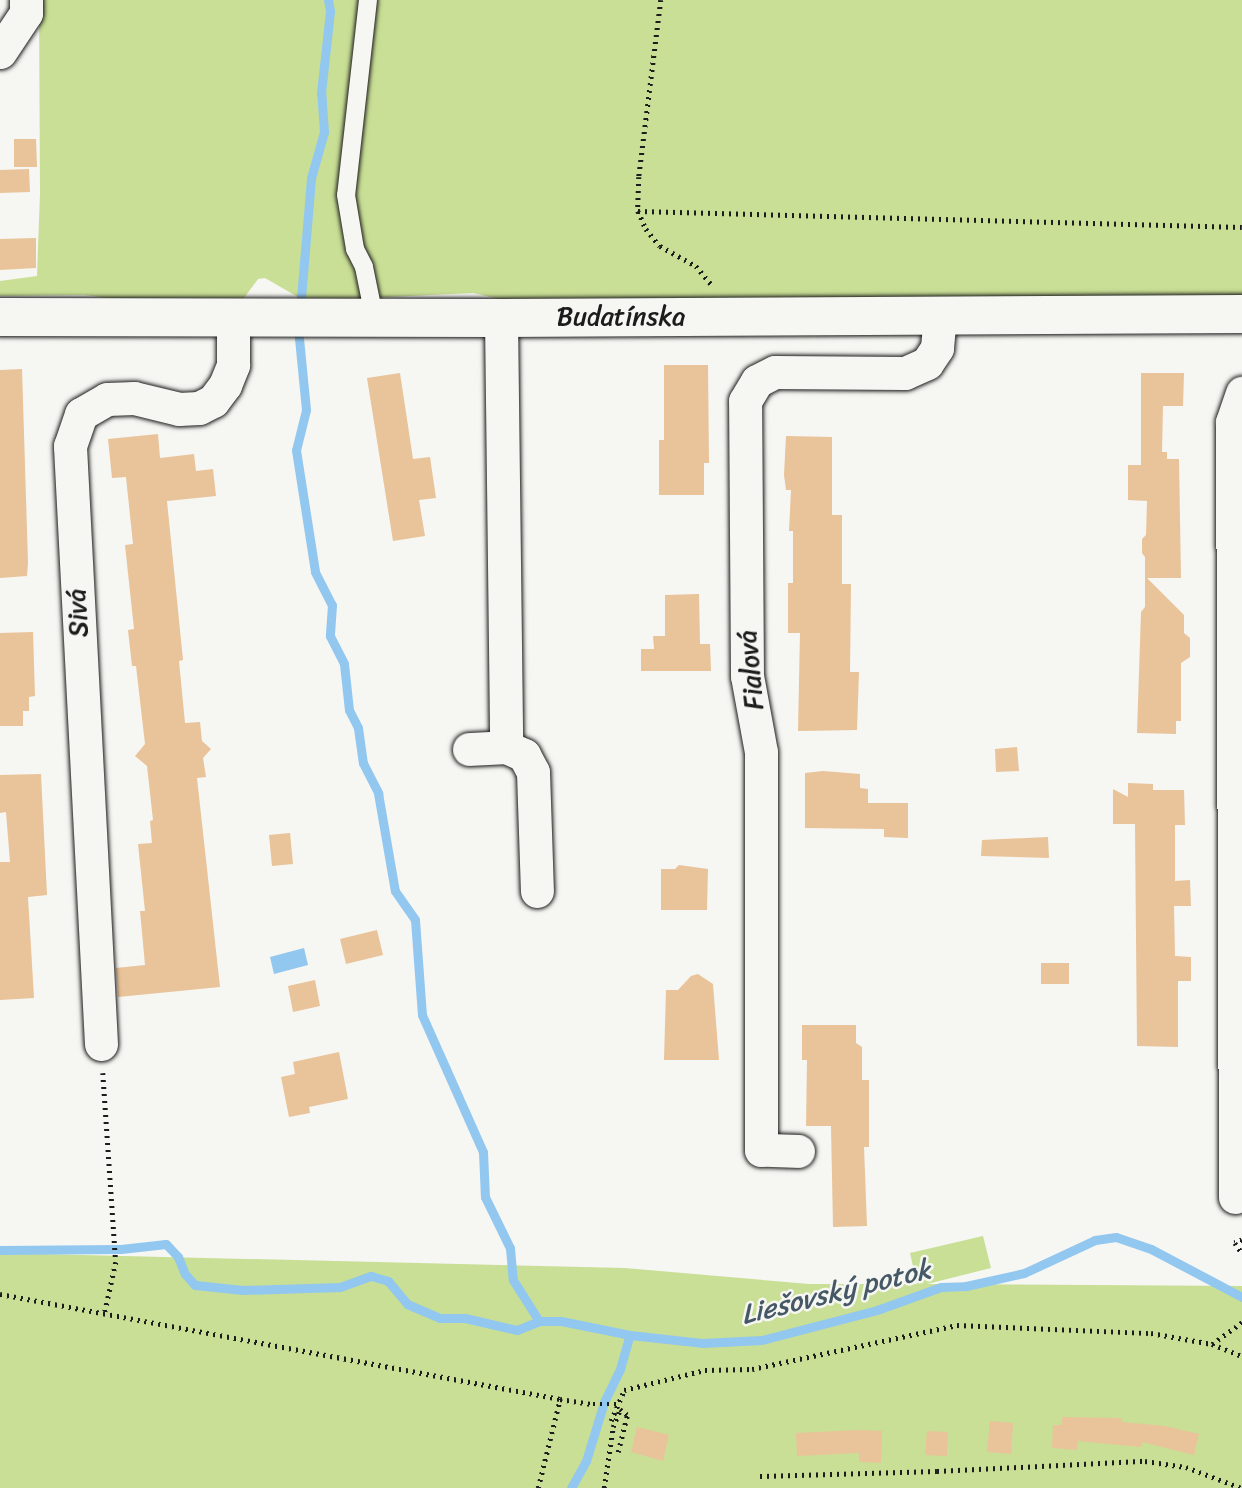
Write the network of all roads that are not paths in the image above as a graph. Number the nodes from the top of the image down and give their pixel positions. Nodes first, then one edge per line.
1 (26, 0) edge
2 (368, 0) edge
3 (0, 52) edge
4 (1242, 314) edge
5 (940, 315) junction
6 (233, 316) junction
7 (374, 316) junction
8 (0, 317) edge
9 (500, 318) junction
10 (1242, 393) edge
11 (506, 747) junction
12 (468, 749) dead end
13 (537, 891) dead end
14 (101, 1044) road end
15 (798, 1151) dead end
16 (1235, 1197) dead end

1 - 3 street
2 - 7 lane
4 - 5 street, Budatínska
5 - 9 street, Budatínska
5 - 15 street, Fialová
6 - 7 street, Budatínska
6 - 8 street, Budatínska
6 - 14 street, Sivá
7 - 9 street, Budatínska
9 - 11 street
10 - 16 street
11 - 12 street
11 - 13 street

